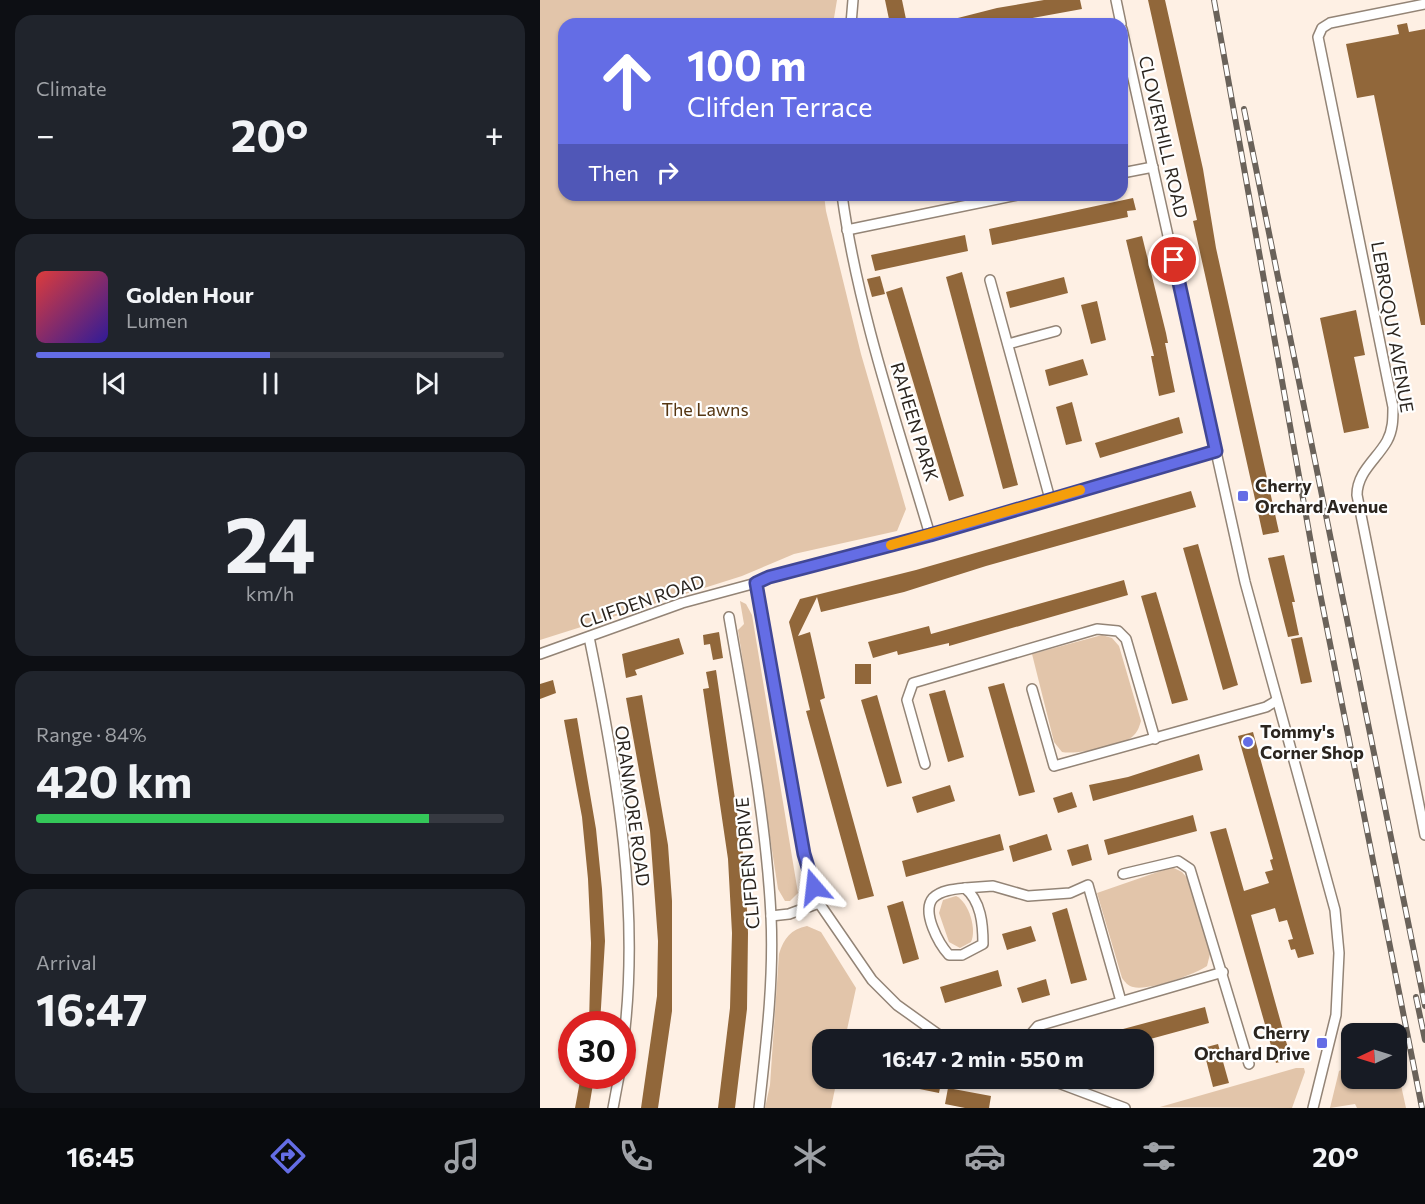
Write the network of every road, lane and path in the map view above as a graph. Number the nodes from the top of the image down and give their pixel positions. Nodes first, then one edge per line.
1 (853, 0) edge
2 (1116, 0) edge
3 (1425, 4) edge
4 (852, 18) edge
5 (1120, 18) edge
6 (1128, 57) edge
7 (1153, 167) junction
8 (1128, 172) edge
9 (843, 201) edge
10 (988, 201) edge
11 (847, 230) junction
12 (990, 280) dead end
13 (1056, 331) dead end
14 (1008, 344) junction
15 (1216, 451) junction
16 (1050, 499) junction
17 (930, 535) junction
18 (756, 583) junction
19 (729, 617) dead end
20 (589, 637) junction
21 (540, 654) edge
22 (1032, 689) dead end
23 (1276, 701) junction
24 (1155, 739) junction
25 (925, 764) dead end
26 (1425, 835) edge
27 (1124, 874) dead end
28 (965, 888) junction
29 (819, 903) junction
30 (771, 916) junction
31 (1223, 972) junction
32 (1121, 1001) junction
33 (628, 1011) edge
34 (931, 1029) edge
35 (1035, 1029) edge
36 (1249, 1064) dead end
37 (617, 1089) edge
38 (1074, 1089) edge
39 (614, 1108) edge
40 (759, 1108) edge
41 (1125, 1108) edge
42 (1313, 1108) edge

1 - 4 street
2 - 5 street
3 - 26 street, LEBROQUY AVENUE
6 - 7 street, CLOVERHILL ROAD
7 - 8 street
7 - 15 street, CLOVERHILL ROAD
9 - 11 street, RAHEEN PARK
10 - 11 street
11 - 17 street, RAHEEN PARK
12 - 14 street
13 - 14 street
14 - 16 street
15 - 16 street
15 - 23 street, CLOVERHILL ROAD
16 - 17 street
17 - 18 street, CLIFDEN ROAD
18 - 20 street, CLIFDEN ROAD
18 - 29 street
19 - 30 street, CLIFDEN DRIVE
20 - 21 street, CLIFDEN ROAD
20 - 33 street, ORANMORE ROAD
22 - 24 street
23 - 24 street
23 - 42 street
24 - 25 street
27 - 31 street
28 - 28 street
28 - 32 street
29 - 30 street
29 - 34 street
30 - 40 street, CLIFDEN DRIVE
31 - 32 street
31 - 36 street
32 - 35 street
37 - 39 street
38 - 41 street

